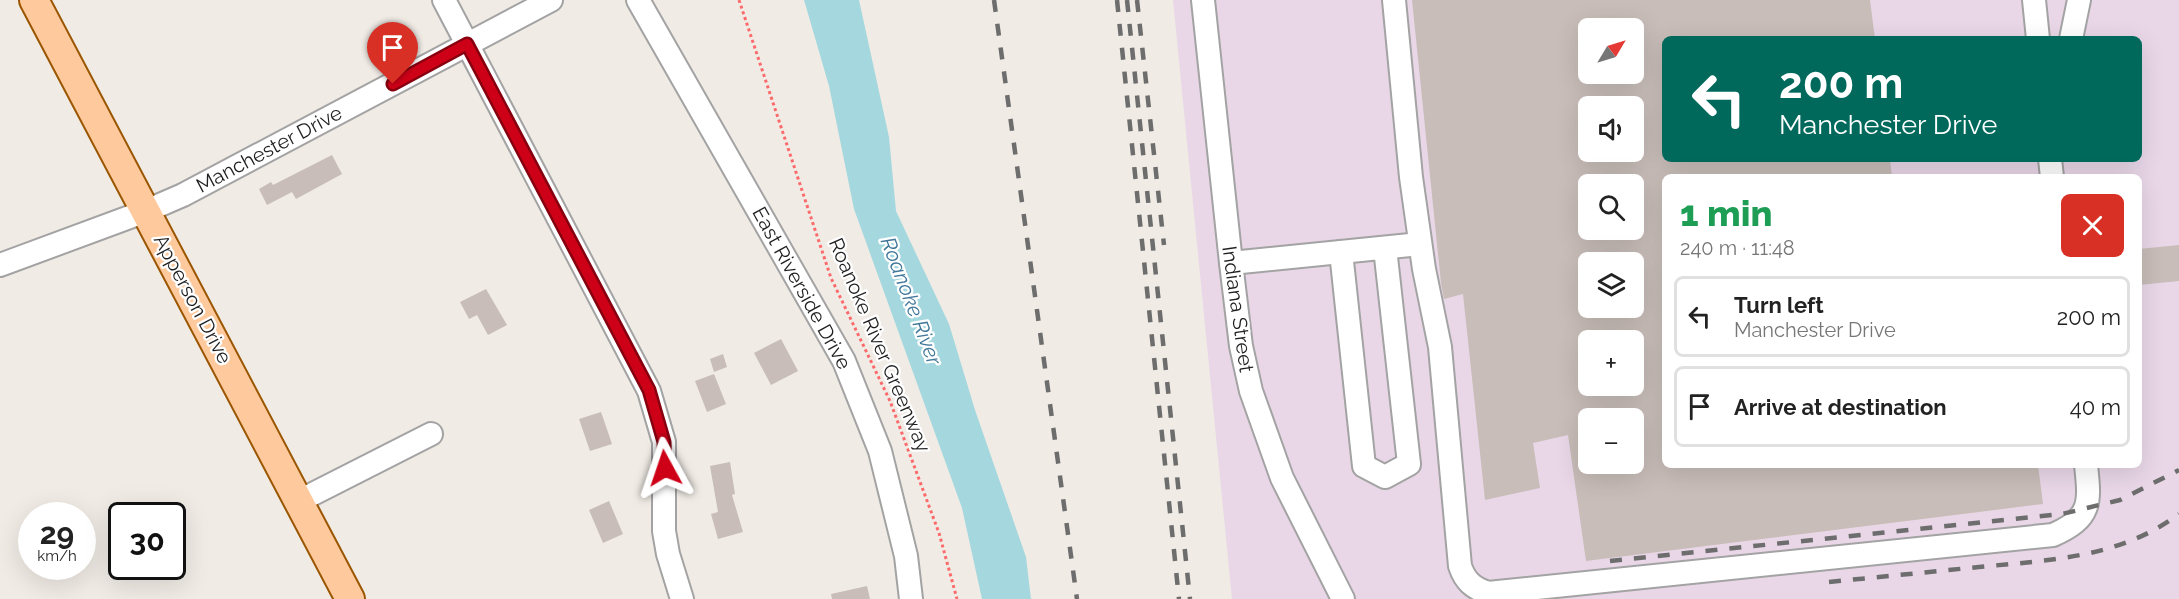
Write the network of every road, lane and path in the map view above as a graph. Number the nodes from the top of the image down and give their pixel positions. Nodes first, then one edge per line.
1 (34, 0) edge
2 (444, 0) edge
3 (551, 0) edge
4 (638, 0) edge
5 (739, 0) edge
6 (1203, 0) edge
7 (1394, 0) edge
8 (2034, 0) edge
9 (2079, 0) edge
10 (2038, 36) edge
11 (2072, 36) edge
12 (467, 44) junction
13 (146, 211) junction
14 (1420, 244) junction
15 (1385, 248) junction
16 (1341, 252) junction
17 (1231, 264) junction
18 (0, 265) edge
19 (431, 434) dead end
20 (2086, 468) edge
21 (299, 501) junction
22 (351, 599) edge
23 (682, 599) edge
24 (911, 599) edge
25 (957, 599) edge
26 (1343, 599) edge

1 - 13 main road, Apperson Drive
2 - 12 street
3 - 12 street, Manchester Drive
4 - 24 street, East Riverside Drive
5 - 25 path, Roanoke River Greenway
6 - 17 street, Indiana Street
7 - 14 street
8 - 10 street
9 - 11 street
12 - 13 street, Manchester Drive
12 - 23 street
13 - 18 street, Manchester Drive
13 - 21 main road, Apperson Drive
14 - 15 street
14 - 20 street
15 - 16 street
15 - 16 street
16 - 17 street
17 - 26 street, Indiana Street
19 - 21 street
21 - 22 main road, Apperson Drive

